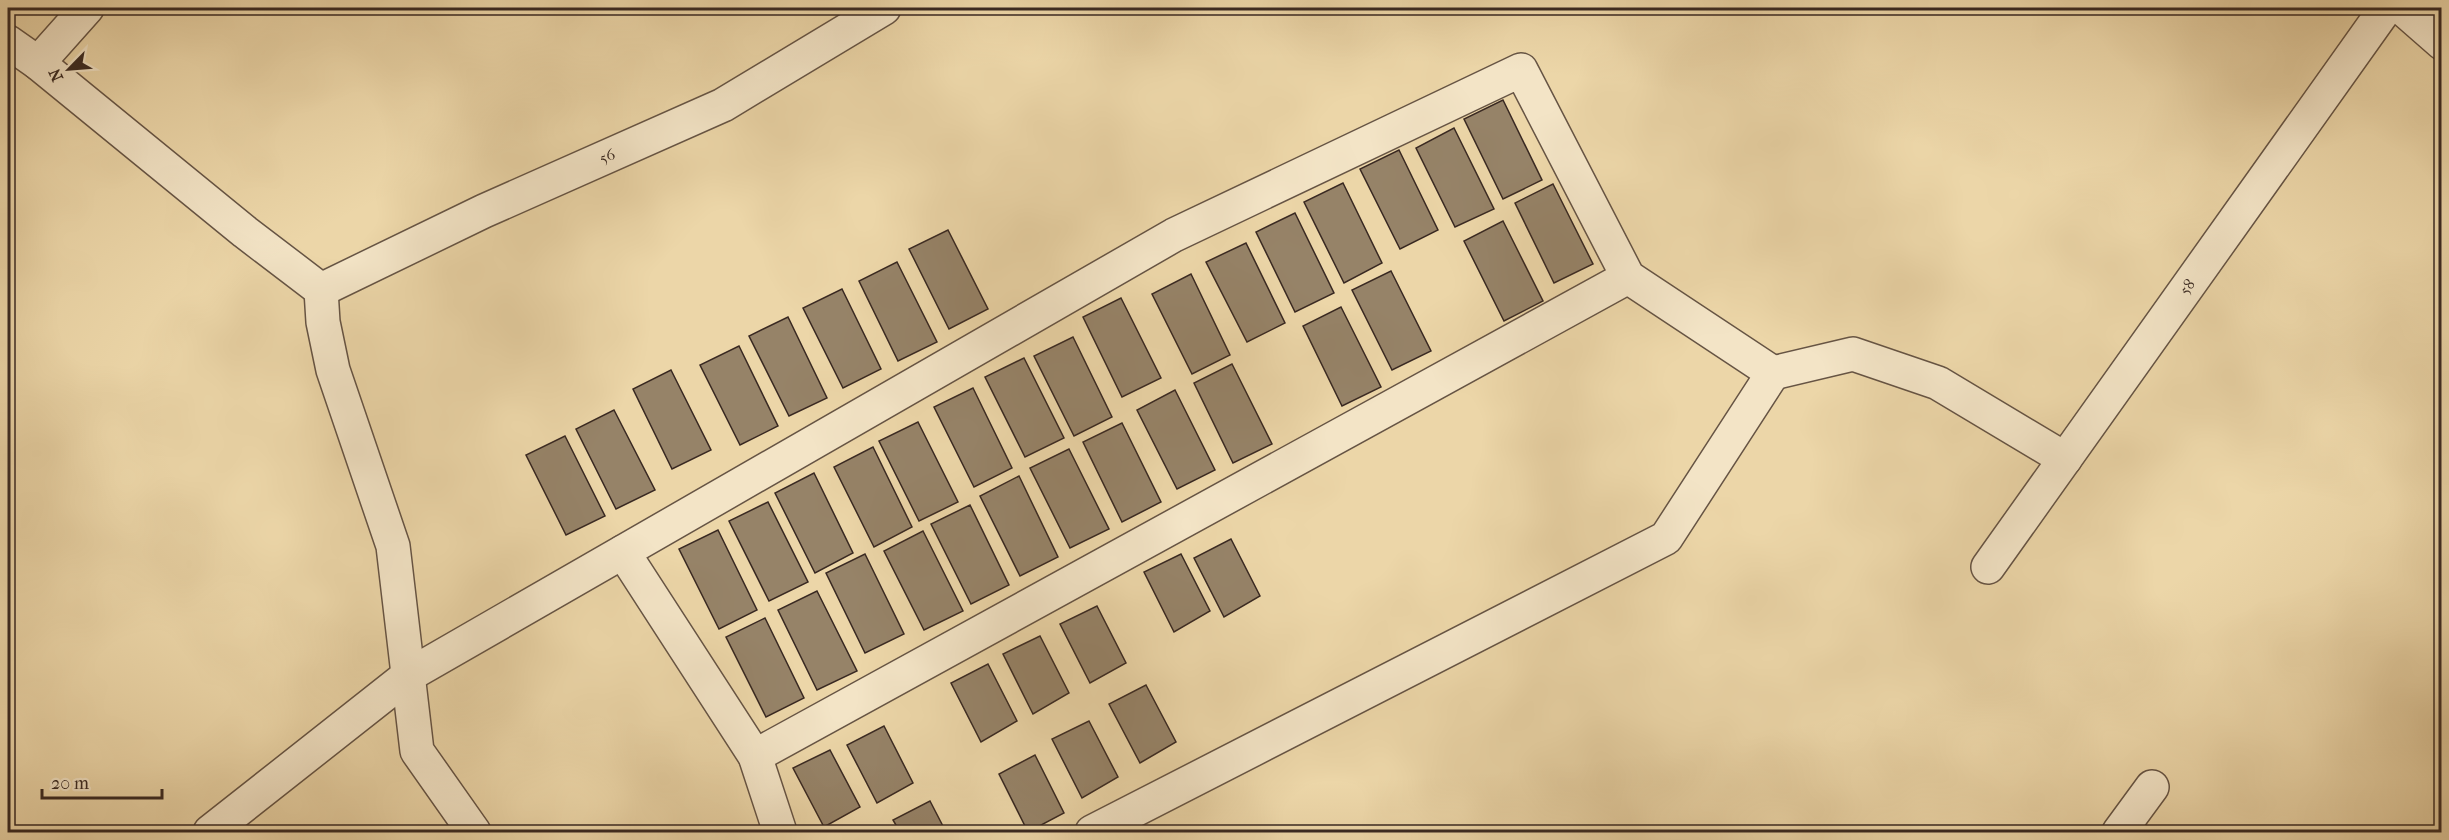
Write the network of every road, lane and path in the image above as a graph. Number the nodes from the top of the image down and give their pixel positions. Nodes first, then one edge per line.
1 (87, 8) edge
2 (884, 8) edge
3 (2386, 8) edge
4 (2402, 8) edge
5 (8, 42) edge
6 (2442, 43) edge
7 (38, 63) junction
8 (1628, 277) junction
9 (321, 290) junction
10 (1773, 373) junction
11 (2065, 459) junction
12 (623, 552) junction
13 (1988, 567) dead end
14 (409, 675) junction
15 (755, 756) junction
16 (2152, 787) dead end
17 (210, 832) edge
18 (474, 832) edge
19 (780, 832) edge
20 (1092, 832) edge
21 (2119, 832) edge

1 - 7 street
2 - 9 street, 56
3 - 11 street, 58
4 - 6 street
5 - 7 street
7 - 9 street
8 - 10 street
8 - 12 street
8 - 15 street
9 - 14 street
10 - 11 street
10 - 20 street
11 - 13 street, 58
12 - 14 street
12 - 15 street
14 - 17 street
14 - 18 street
15 - 19 street
16 - 21 street

